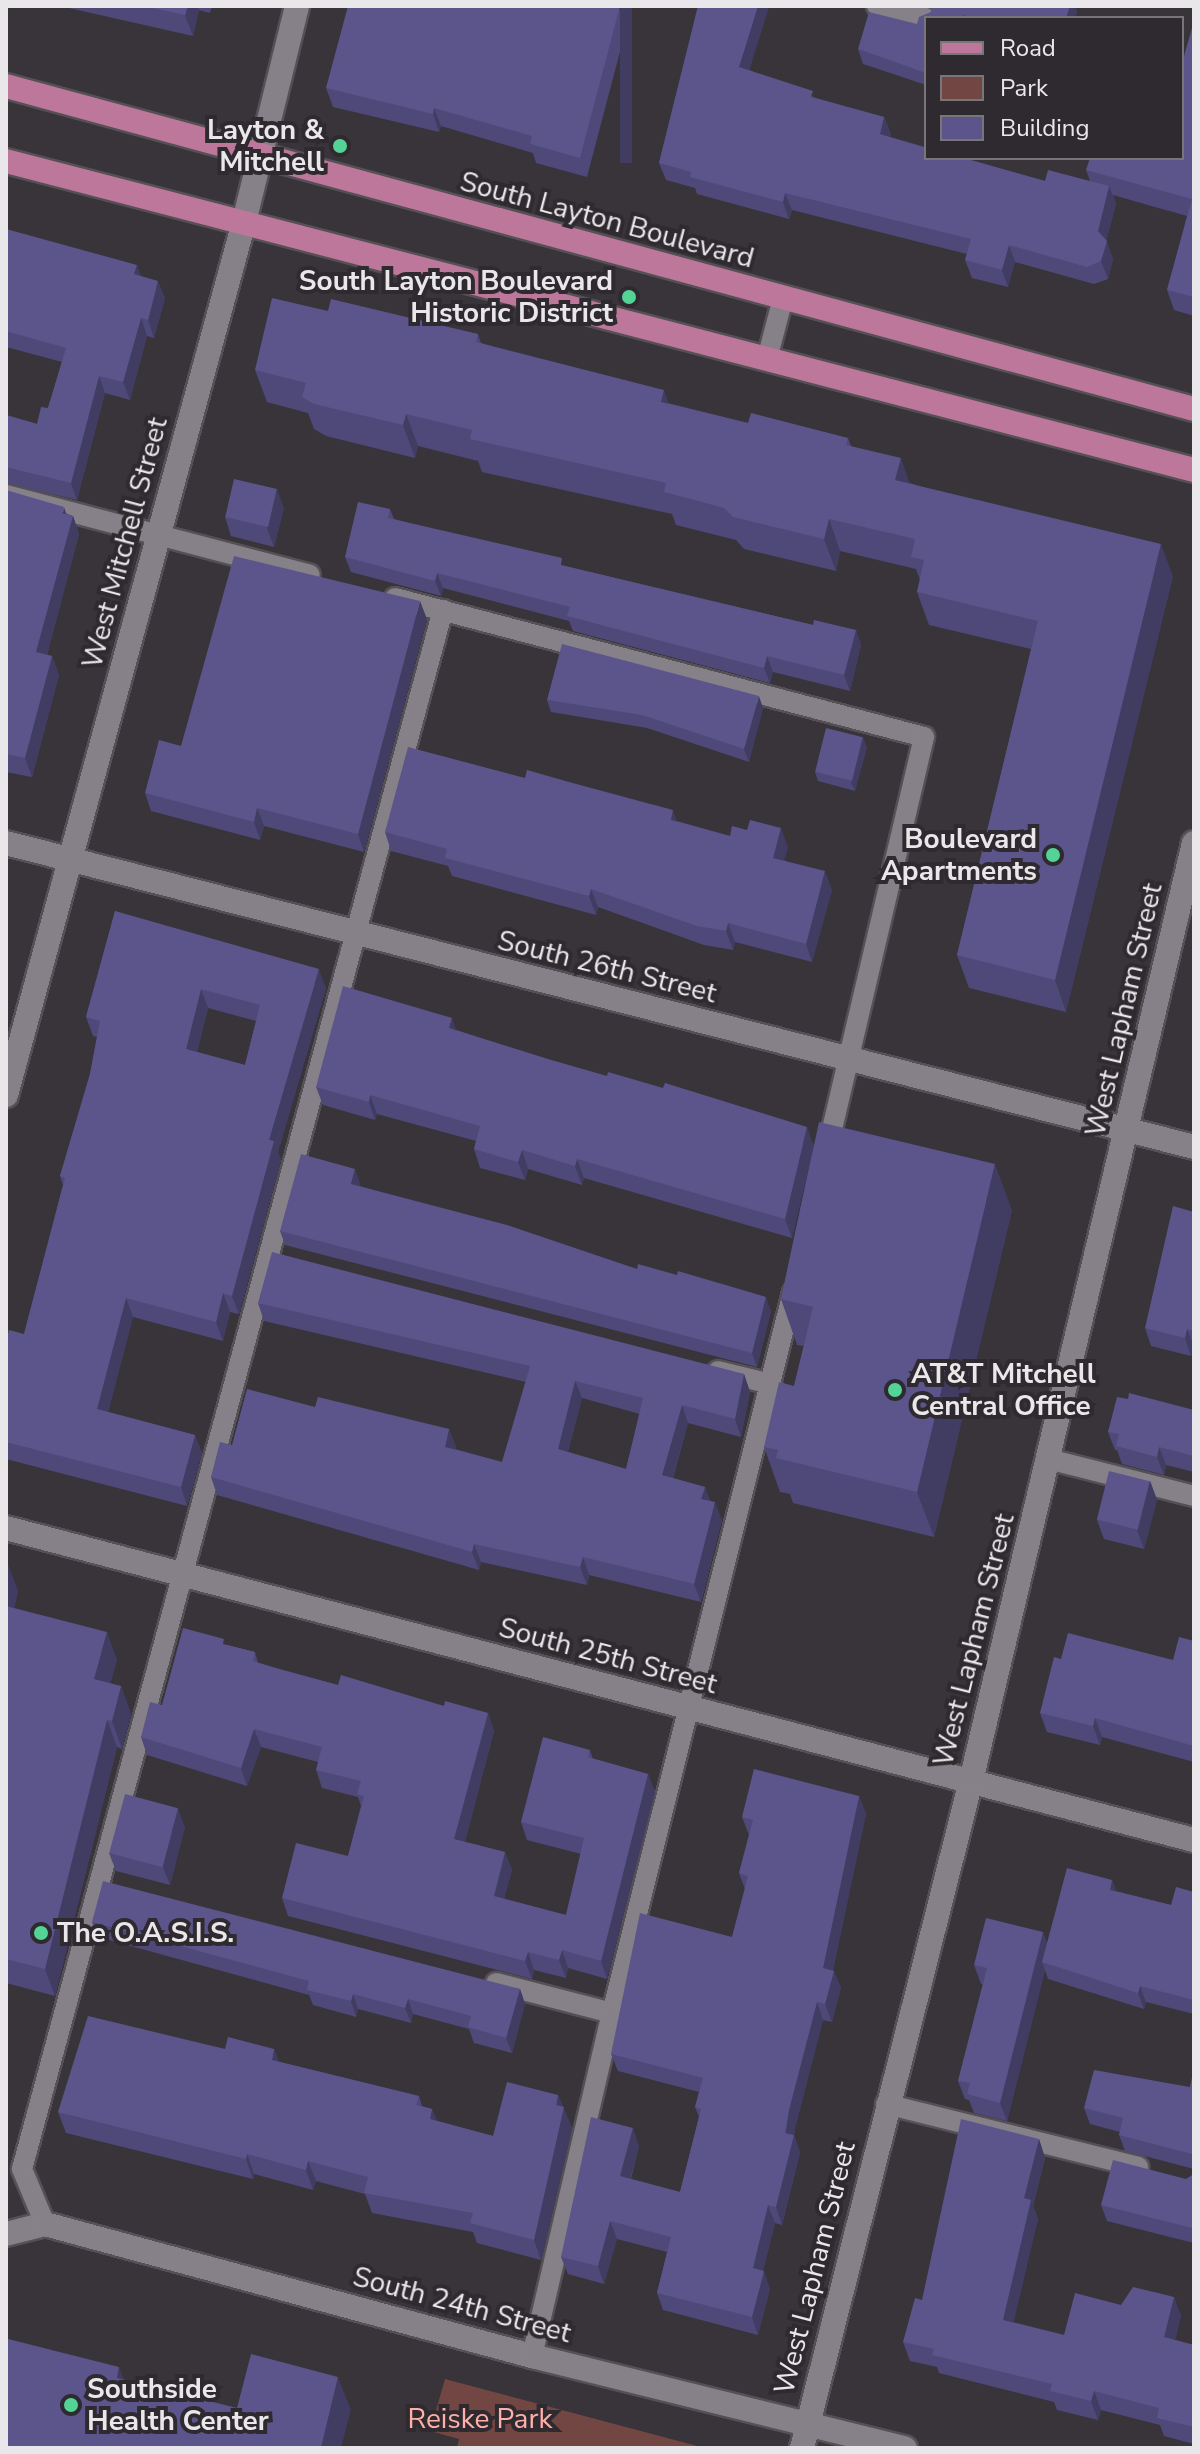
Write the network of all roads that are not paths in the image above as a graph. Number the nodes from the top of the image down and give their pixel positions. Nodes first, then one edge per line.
1 (297, 6) edge
2 (877, 6) edge
3 (924, 18) edge
4 (6, 86) edge
5 (260, 157) junction
6 (6, 161) edge
7 (244, 222) junction
8 (783, 298) junction
9 (767, 359) junction
10 (1194, 409) edge
11 (1194, 470) edge
12 (6, 495) edge
13 (158, 534) junction
14 (336, 582) edge
15 (366, 590) edge
16 (443, 610) junction
17 (6, 843) edge
18 (1194, 843) edge
19 (70, 860) junction
20 (357, 936) junction
21 (850, 1059) junction
22 (6, 1095) edge
23 (1128, 1130) junction
24 (1194, 1147) edge
25 (821, 1177) edge
26 (799, 1266) edge
27 (695, 1365) edge
28 (771, 1384) junction
29 (1048, 1459) junction
30 (1194, 1496) edge
31 (6, 1528) edge
32 (184, 1572) junction
33 (689, 1709) junction
34 (971, 1781) junction
35 (1194, 1840) edge
36 (473, 1977) edge
37 (612, 2013) junction
38 (886, 2104) junction
39 (1164, 2174) edge
40 (45, 2224) junction
41 (6, 2234) edge
42 (532, 2356) junction
43 (808, 2423) junction
44 (802, 2448) edge
45 (905, 2448) edge

1 - 5 street, West Mitchell Street
2 - 3 lane
4 - 5 main road, South Layton Boulevard
5 - 7 street, West Mitchell Street
5 - 8 main road, South Layton Boulevard
6 - 7 main road
7 - 9 main road
7 - 13 street, West Mitchell Street
8 - 9 lane
8 - 10 main road, South Layton Boulevard
9 - 11 main road
12 - 13 lane
13 - 14 lane
13 - 19 street, West Mitchell Street
15 - 16 lane
16 - 20 lane
16 - 21 lane
17 - 19 street, South 26th Street
18 - 23 street, West Lapham Street
19 - 20 street, South 26th Street
19 - 22 street, West Mitchell Street
20 - 21 street, South 26th Street
20 - 32 lane
21 - 23 street, South 26th Street
21 - 25 lane
23 - 24 street, South 26th Street
23 - 29 street, West Lapham Street
26 - 28 lane
27 - 28 lane
28 - 33 lane
29 - 30 lane
29 - 34 street, West Lapham Street
31 - 32 street, South 25th Street
32 - 33 street, South 25th Street
32 - 40 lane
33 - 34 street, South 25th Street
33 - 37 lane
34 - 35 street, South 25th Street
34 - 38 street, West Lapham Street
36 - 37 lane
37 - 42 lane
38 - 39 lane
38 - 43 street, West Lapham Street
40 - 41 street, South 24th Street
40 - 42 street, South 24th Street
42 - 43 street, South 24th Street
43 - 44 street, West Lapham Street
43 - 45 street, South 24th Street

